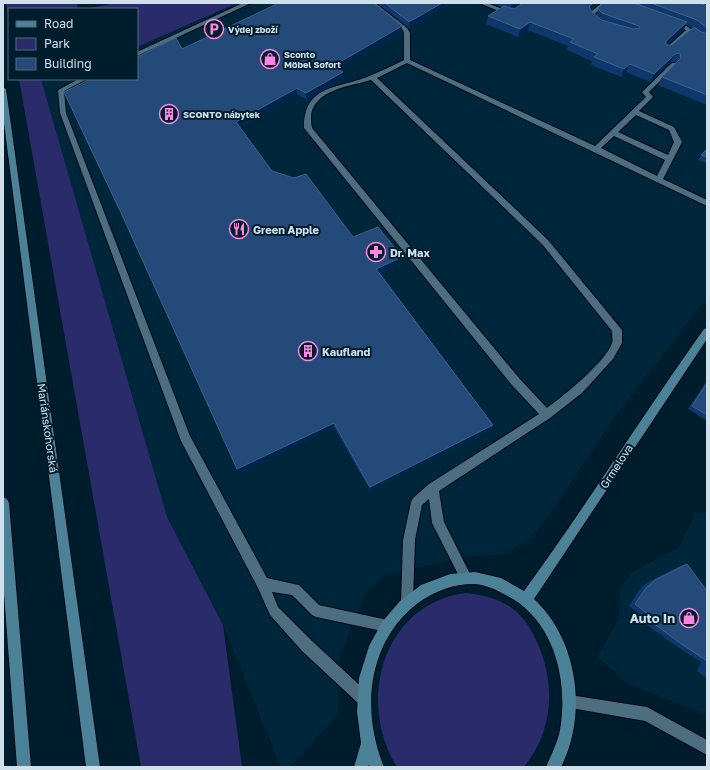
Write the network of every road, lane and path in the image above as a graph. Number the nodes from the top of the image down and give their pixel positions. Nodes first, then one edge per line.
1 (248, 3) edge
2 (371, 3) edge
3 (482, 3) edge
4 (528, 3) edge
5 (605, 3) edge
6 (593, 5) edge
7 (600, 7) junction
8 (666, 20) edge
9 (603, 25) edge
10 (690, 30) junction
11 (707, 41) edge
12 (666, 51) edge
13 (138, 54) edge
14 (407, 61) junction
15 (674, 64) edge
16 (372, 77) junction
17 (82, 80) edge
18 (3, 89) edge
19 (636, 112) junction
20 (614, 133) junction
21 (596, 149) junction
22 (670, 159) junction
23 (659, 179) junction
24 (707, 203) edge
25 (707, 332) edge
26 (546, 415) junction
27 (433, 488) junction
28 (3, 503) edge
29 (4, 524) edge
30 (466, 578) junction
31 (263, 584) junction
32 (526, 600) junction
33 (407, 602) junction
34 (387, 626) junction
35 (364, 698) junction
36 (570, 702) junction
37 (369, 742) junction
38 (707, 748) edge
39 (24, 767) edge
40 (93, 767) edge
41 (361, 767) edge
42 (377, 767) edge
43 (553, 767) edge

1 - 13 street
2 - 14 street
3 - 4 street
5 - 7 street
6 - 7 street
7 - 9 street
8 - 10 street
10 - 11 street
10 - 12 street
14 - 16 street
14 - 21 street
15 - 19 street
16 - 26 street
16 - 26 street
17 - 31 street
18 - 40 main road, Mariánskohorská
19 - 20 street
19 - 22 street
20 - 21 street
20 - 22 street
21 - 23 street
22 - 23 street
23 - 24 street
25 - 32 main road, Grmelova
26 - 27 street
27 - 30 street
27 - 33 street
28 - 29 main road
29 - 39 main road
30 - 32 main road
30 - 33 main road
31 - 34 street
31 - 35 street
32 - 36 main road
33 - 34 main road
34 - 35 main road
35 - 37 main road
36 - 38 street
36 - 43 main road
37 - 41 main road
37 - 42 main road

